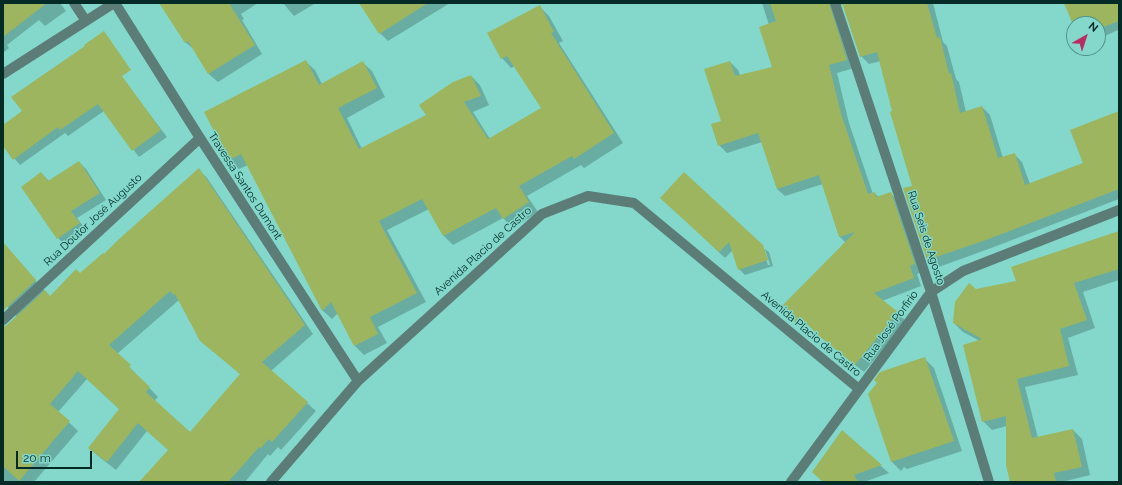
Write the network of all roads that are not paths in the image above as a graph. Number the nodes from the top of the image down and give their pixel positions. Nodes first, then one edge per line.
1 (74, 3) edge
2 (115, 3) edge
3 (834, 3) edge
4 (86, 22) junction
5 (3, 74) edge
6 (200, 138) junction
7 (1119, 210) edge
8 (931, 292) junction
9 (3, 320) edge
10 (358, 381) junction
11 (860, 390) junction
12 (271, 482) edge
13 (791, 482) edge
14 (989, 482) edge

1 - 4 street
2 - 4 street
2 - 6 street, Travessa Santos Dumont
3 - 8 street, Rua Seis de Agosto
4 - 5 street
6 - 9 street, Rua Doutor José Augusto
6 - 10 street, Travessa Santos Dumont
7 - 8 street, Rua José Porfirio
8 - 11 street, Rua José Porfirio
8 - 14 street, Rua Seis de Agosto
10 - 11 street, Avenida Placio de Castro
10 - 12 street, Avenida Placio de Castro
11 - 13 street, Rua José Porfirio

